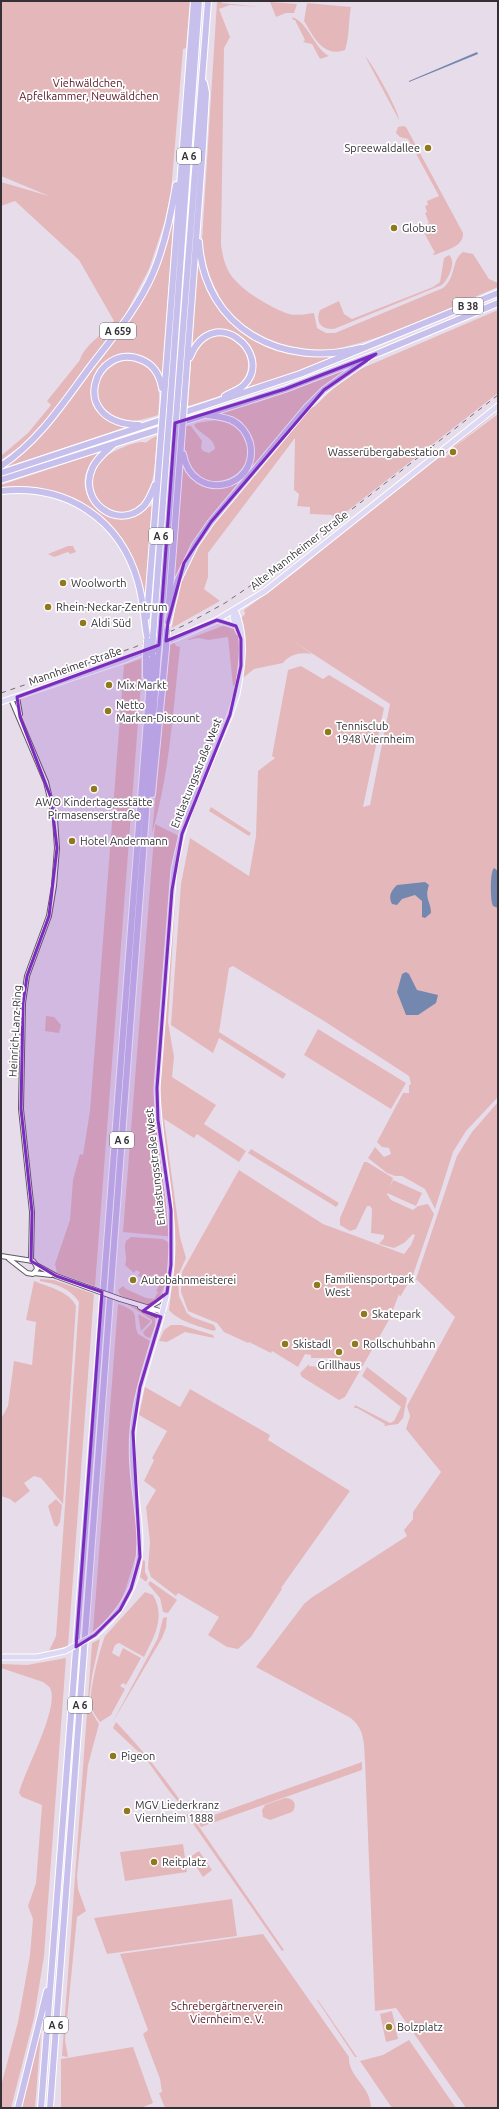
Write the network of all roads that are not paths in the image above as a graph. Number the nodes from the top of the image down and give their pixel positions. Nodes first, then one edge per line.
1 (194, 1) edge
2 (199, 1) edge
3 (208, 1) edge
4 (203, 76) junction
5 (181, 166) junction
6 (197, 226) junction
7 (498, 294) edge
8 (498, 302) edge
9 (385, 341) junction
10 (376, 354) junction
11 (187, 362) junction
12 (163, 402) junction
13 (216, 402) junction
14 (498, 406) edge
15 (205, 414) junction
16 (144, 426) junction
17 (171, 434) junction
18 (181, 441) junction
19 (114, 443) junction
20 (1, 466) edge
21 (1, 473) edge
22 (1, 480) edge
23 (157, 480) junction
24 (1, 491) edge
25 (235, 610) junction
26 (217, 620) junction
27 (168, 622) junction
28 (236, 626) junction
29 (149, 638) junction
30 (240, 639) junction
31 (157, 649) junction
32 (18, 697) junction
33 (12, 699) junction
34 (1, 702) edge
35 (20, 717) junction
36 (147, 818) junction
37 (1, 1256) edge
38 (9, 1259) junction
39 (29, 1261) junction
40 (36, 1265) junction
41 (24, 1270) junction
42 (34, 1273) junction
43 (56, 1276) junction
44 (167, 1293) junction
45 (136, 1305) junction
46 (149, 1307) junction
47 (162, 1314) junction
48 (1, 1657) edge
49 (50, 1978) junction
50 (18, 2108) edge
51 (41, 2108) edge
52 (50, 2108) edge

1 - 5 highway
2 - 17 highway, A 6, bridge
3 - 4 highway, A 6
4 - 6 highway, A 6
4 - 17 highway, A 6, bridge
5 - 12 highway
5 - 20 highway, A 659
6 - 9 highway, A 6
6 - 11 highway, A 6
7 - 9 highway, B 38
8 - 10 highway, B 38
9 - 13 highway
10 - 15 highway
10 - 27 highway
11 - 13 highway
11 - 18 highway, A 6, bridge
12 - 16 highway
12 - 23 highway, A 6, bridge
13 - 16 highway
14 - 25 main road, Alte Mannheimer Straße
15 - 18 highway
15 - 19 highway
16 - 21 highway
17 - 29 highway, A 6
17 - 31 highway, A 6, bridge
18 - 27 highway
19 - 22 highway
19 - 23 highway
23 - 29 highway, A 6
24 - 29 highway, A 6
25 - 26 main road, Alte Mannheimer Straße
25 - 28 main road, Entlastungsstraße West
25 - 30 main road, Entlastungsstraße West
26 - 28 main road
26 - 31 main road, Alte Mannheimer Straße
27 - 36 highway, bridge
28 - 30 main road, Entlastungsstraße West
29 - 49 highway, A 6, bridge
30 - 44 main road, Entlastungsstraße West
31 - 32 main road, Mannheimer Straße
31 - 36 highway, A 6
32 - 33 main road, Mannheimer Straße
32 - 35 street, Heinrich-Lanz-Ring
33 - 34 main road, Mannheimer Straße
33 - 35 street, Heinrich-Lanz-Ring
35 - 39 street, Heinrich-Lanz-Ring
36 - 52 highway, A 6
37 - 38 street
38 - 39 street
38 - 41 street
39 - 40 street
39 - 41 street
40 - 42 street
40 - 43 street
41 - 42 street
42 - 43 street
43 - 45 street, bridge
44 - 46 street
44 - 47 main road, Entlastungsstraße West
45 - 46 street
45 - 47 street
46 - 47 street
47 - 48 main road, Entlastungsstraße West, bridge
49 - 50 highway, A 6
49 - 51 highway, A 6

